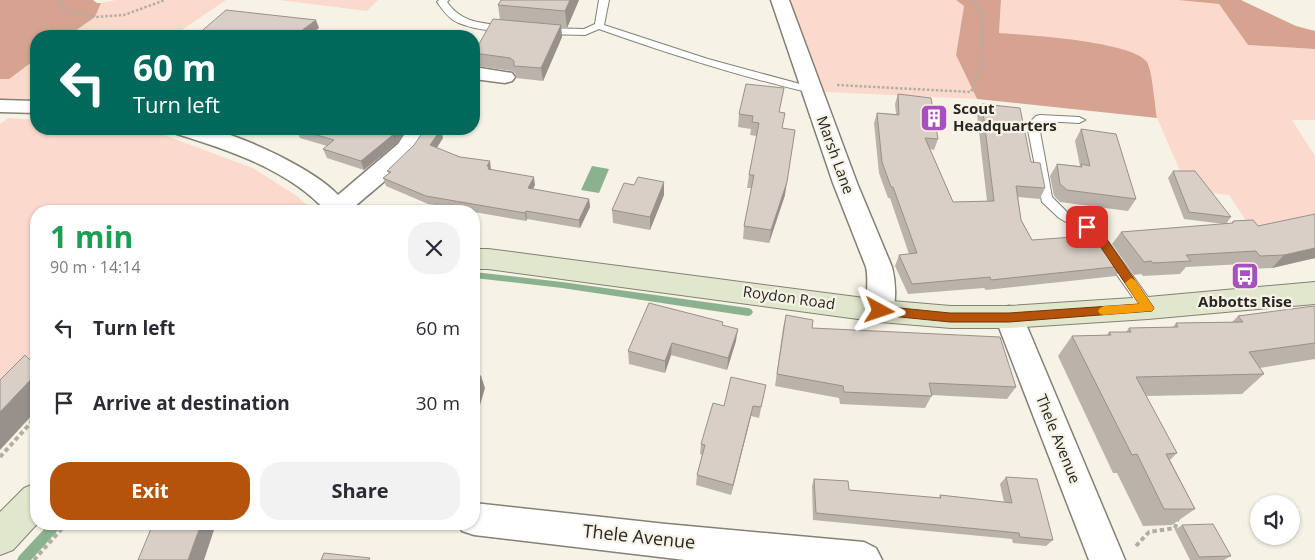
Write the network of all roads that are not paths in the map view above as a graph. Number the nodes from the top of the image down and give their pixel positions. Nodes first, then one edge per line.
1 (444, 0) edge
2 (604, 0) edge
3 (780, 0) edge
4 (600, 26) junction
5 (520, 29) edge
6 (540, 30) edge
7 (480, 74) edge
8 (505, 77) dead end
9 (823, 87) junction
10 (0, 106) edge
11 (30, 107) edge
12 (1079, 120) dead end
13 (206, 135) edge
14 (416, 135) edge
15 (333, 205) edge
16 (344, 205) edge
17 (480, 259) edge
18 (1315, 293) edge
19 (1148, 308) junction
20 (880, 311) junction
21 (1009, 318) junction
22 (30, 506) edge
23 (480, 520) edge
24 (0, 537) edge
25 (1118, 556) edge
26 (864, 560) edge

1 - 5 lane
2 - 4 lane
3 - 9 street, Marsh Lane
4 - 6 lane
4 - 9 lane
7 - 8 street
9 - 20 street, Marsh Lane
10 - 11 street
12 - 19 lane
13 - 15 street
14 - 16 street
17 - 20 main road, Roydon Road
18 - 19 main road, Roydon Road
19 - 21 main road, Roydon Road
20 - 21 main road, Roydon Road
21 - 25 street, Thele Avenue
22 - 24 main road
23 - 26 street, Thele Avenue

